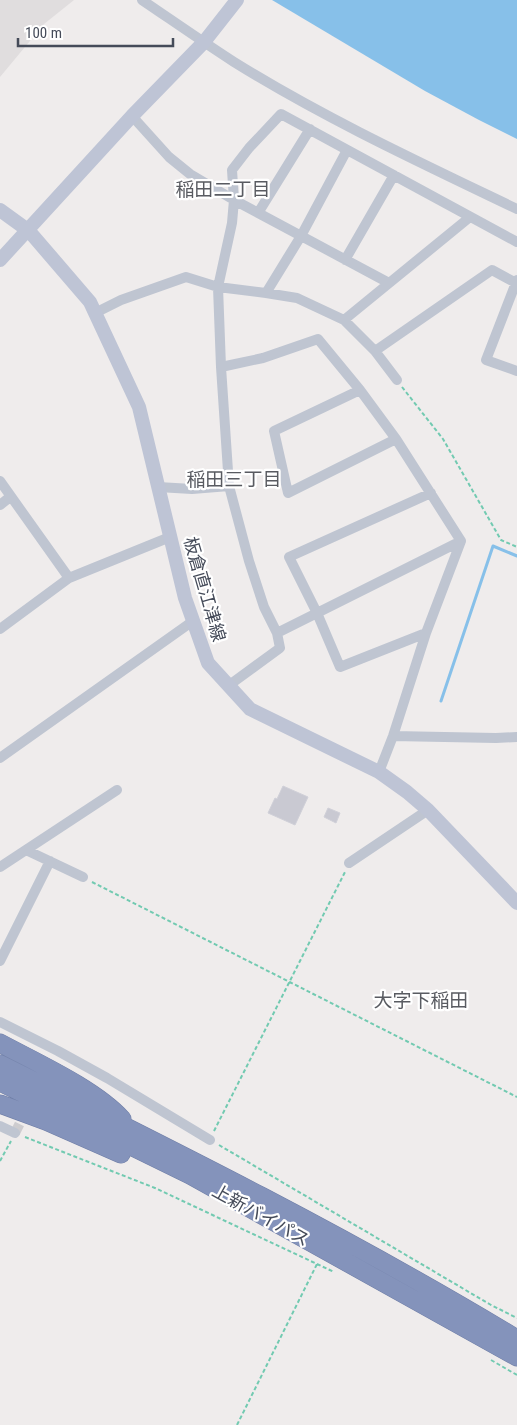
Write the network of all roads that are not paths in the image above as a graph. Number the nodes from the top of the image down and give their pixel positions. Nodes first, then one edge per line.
1 (142, 0) edge
2 (237, 0) edge
3 (204, 42) junction
4 (132, 116) junction
5 (310, 129) junction
6 (347, 150) junction
7 (394, 175) junction
8 (234, 200) junction
9 (517, 209) edge
10 (0, 210) edge
11 (258, 214) junction
12 (470, 217) junction
13 (29, 231) junction
14 (302, 236) junction
15 (517, 242) edge
16 (0, 260) edge
17 (345, 260) junction
18 (517, 282) edge
19 (389, 283) junction
20 (218, 287) junction
21 (266, 293) junction
22 (95, 313) junction
23 (344, 320) junction
24 (375, 351) junction
25 (221, 367) junction
26 (517, 371) edge
27 (397, 380) road end
28 (360, 390) junction
29 (396, 439) junction
30 (0, 481) edge
31 (229, 486) junction
32 (158, 487) junction
33 (431, 494) junction
34 (10, 497) junction
35 (0, 506) edge
36 (170, 538) junction
37 (461, 541) junction
38 (68, 578) junction
39 (317, 613) junction
40 (192, 621) junction
41 (0, 628) edge
42 (277, 633) junction
43 (426, 633) junction
44 (228, 686) junction
45 (393, 736) junction
46 (517, 737) edge
47 (0, 758) edge
48 (378, 772) junction
49 (117, 790) dead end
50 (428, 810) junction
51 (26, 850) junction
52 (50, 861) junction
53 (349, 864) road end
54 (0, 867) edge
55 (83, 877) road end
56 (517, 903) edge
57 (0, 961) edge
58 (0, 1022) edge
59 (0, 1043) edge
60 (0, 1064) edge
61 (0, 1082) edge
62 (0, 1104) edge
63 (0, 1126) edge
64 (131, 1129) junction
65 (15, 1133) road end
66 (210, 1140) road end
67 (246, 1206) junction
68 (513, 1336) edge
69 (517, 1357) edge

1 - 3 street
2 - 3 main road
3 - 4 main road
3 - 9 street
4 - 8 street
4 - 13 main road
5 - 6 street
5 - 8 street
5 - 11 street
6 - 7 street
6 - 14 street
7 - 12 street
7 - 17 street
8 - 11 street
8 - 20 street
10 - 13 main road, 板倉直江津線
11 - 14 street
12 - 15 street
12 - 19 street
13 - 16 main road
13 - 22 main road, 板倉直江津線
14 - 17 street
14 - 21 street
17 - 19 street
18 - 24 street
18 - 26 street
19 - 23 street
20 - 21 street
20 - 22 street
20 - 25 street
21 - 23 street
22 - 32 main road, 板倉直江津線
23 - 24 street
24 - 27 street
25 - 28 street
25 - 31 street
28 - 29 street
28 - 29 street
29 - 33 street
30 - 34 street
31 - 32 street
31 - 42 street
32 - 36 main road, 板倉直江津線
33 - 37 street
33 - 39 street
34 - 35 street
34 - 38 street
36 - 38 street
36 - 40 main road, 板倉直江津線
37 - 39 street
37 - 43 street
38 - 41 street
39 - 42 street
39 - 43 street
40 - 44 main road, 板倉直江津線
40 - 47 street
42 - 44 street
43 - 45 street
44 - 48 main road, 板倉直江津線
45 - 46 street
45 - 48 street
48 - 50 main road, 板倉直江津線
49 - 51 street
50 - 53 street
50 - 56 main road, 板倉直江津線
51 - 52 street
51 - 54 street
52 - 55 street
52 - 57 street
58 - 66 street
59 - 64 highway
60 - 64 highway, 上新バイパス
61 - 67 highway, 上新バイパス
62 - 67 highway
63 - 65 street
64 - 68 highway, 上新バイパス
67 - 69 highway, 上新バイパス

